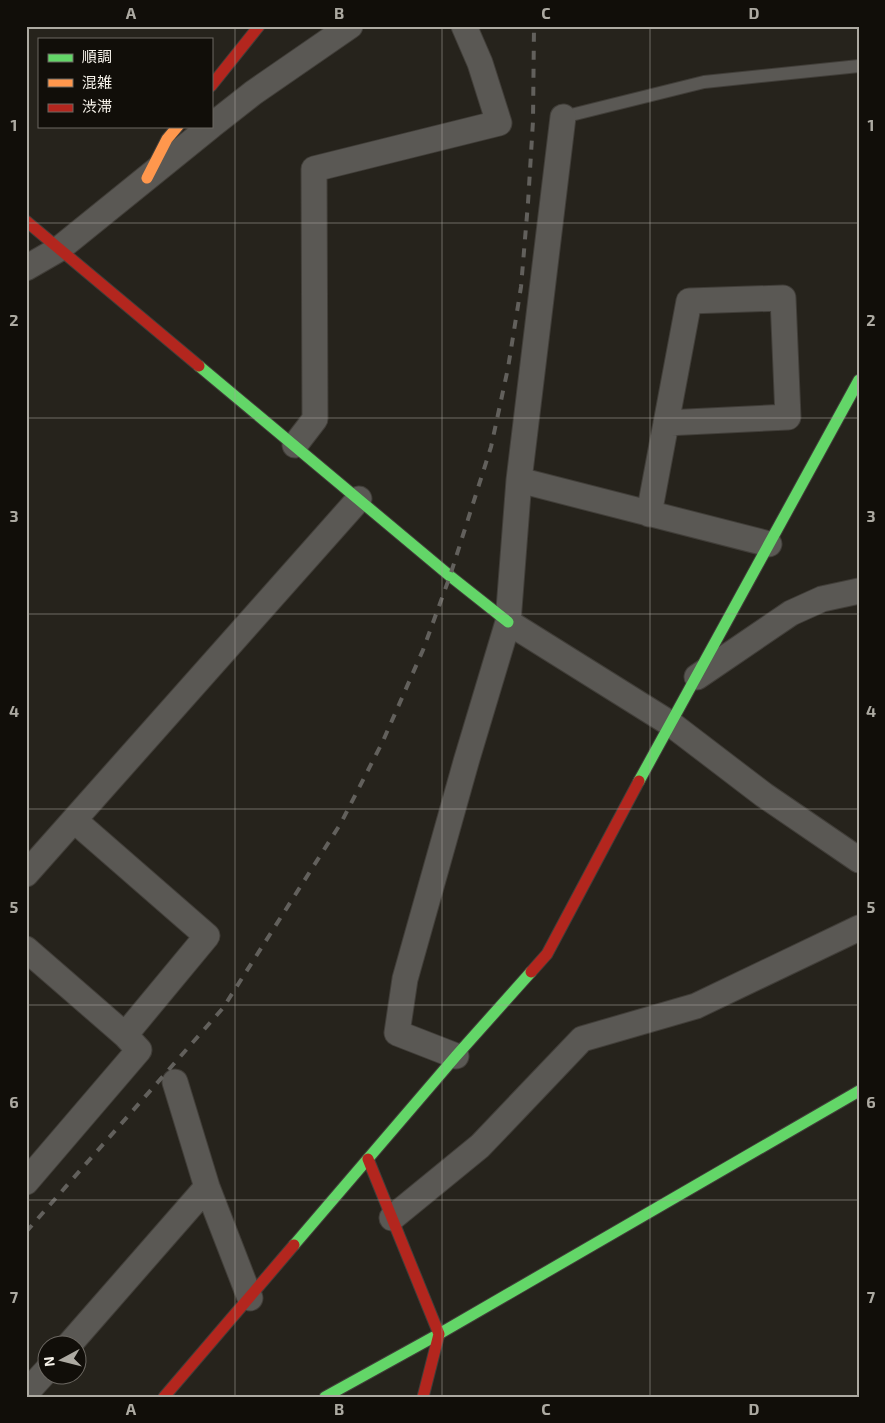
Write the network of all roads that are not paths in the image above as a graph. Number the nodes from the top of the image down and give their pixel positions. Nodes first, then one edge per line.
1 (258, 26) edge
2 (350, 26) edge
3 (464, 26) edge
4 (859, 66) edge
5 (212, 85) edge
6 (563, 117) joint
7 (212, 125) edge
8 (176, 128) edge
9 (209, 128) edge
10 (147, 178) junction
11 (26, 220) edge
12 (59, 249) junction
13 (26, 268) edge
14 (859, 380) edge
15 (666, 423) junction
16 (295, 445) junction
17 (519, 480) junction
18 (359, 499) junction
19 (650, 514) junction
20 (769, 544) junction
21 (859, 592) edge
22 (508, 622) junction
23 (697, 677) junction
24 (671, 724) junction
25 (74, 820) junction
26 (859, 860) edge
27 (26, 874) edge
28 (859, 928) edge
29 (26, 949) edge
30 (125, 1035) junction
31 (456, 1056) junction
32 (175, 1082) dead end
33 (859, 1091) edge
34 (368, 1159) junction
35 (26, 1182) edge
36 (208, 1187) junction
37 (392, 1218) junction
38 (250, 1298) junction
39 (439, 1334) junction
40 (77, 1336) edge
41 (38, 1380) edge
42 (26, 1393) edge
43 (164, 1397) edge
44 (325, 1397) edge
45 (423, 1397) edge

1 - 5 street
2 - 7 street
3 - 16 street
4 - 6 lane
6 - 17 street
8 - 10 street
9 - 10 street
10 - 12 street
11 - 12 street
12 - 13 street
12 - 16 street
14 - 20 street
15 - 15 street
15 - 19 street
16 - 18 street
17 - 19 street
17 - 22 street
18 - 22 street
18 - 25 street
19 - 20 street
20 - 23 street
21 - 23 street
22 - 24 street
22 - 31 street
23 - 24 street
24 - 26 street
24 - 31 street
25 - 27 street
25 - 30 street
28 - 37 street
29 - 30 street
30 - 35 street
31 - 34 street
32 - 36 street
33 - 39 street
34 - 37 street
34 - 38 street
36 - 38 street
36 - 40 street
37 - 39 street
38 - 43 street
39 - 44 street
39 - 45 street
41 - 42 street

